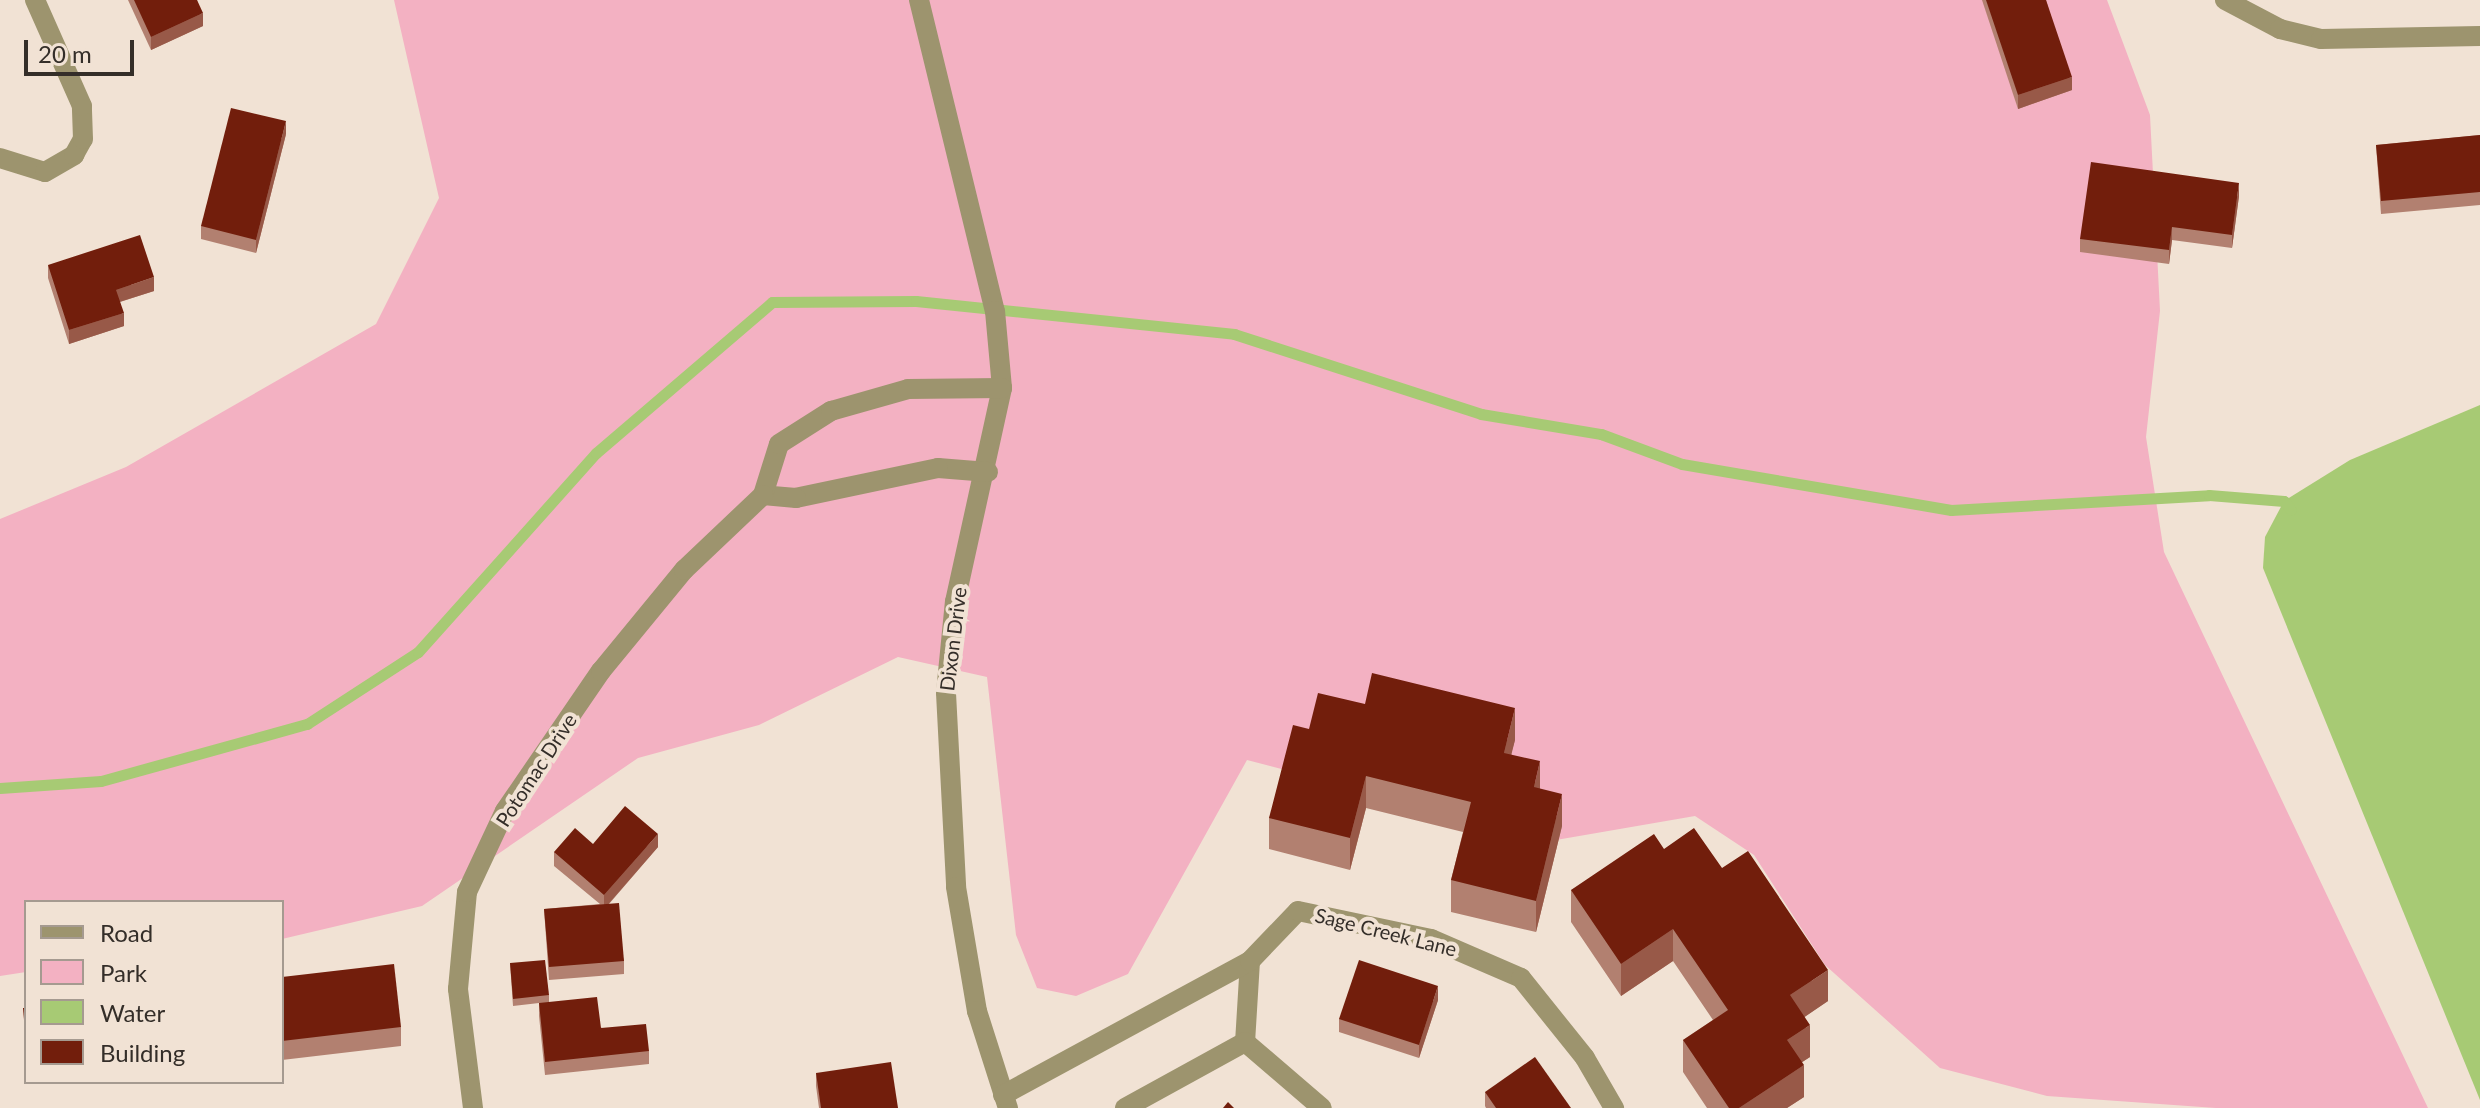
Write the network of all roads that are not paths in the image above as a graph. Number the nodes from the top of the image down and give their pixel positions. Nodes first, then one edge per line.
1 (35, 0) edge
2 (919, 0) edge
3 (2225, 0) edge
4 (2480, 36) edge
5 (0, 158) edge
6 (1002, 388) junction
7 (988, 472) junction
8 (763, 495) junction
9 (1250, 961) junction
10 (1245, 1042) junction
11 (1006, 1102) edge
12 (473, 1108) edge
13 (1125, 1108) edge
14 (1322, 1108) edge
15 (1614, 1108) edge

1 - 5 street
2 - 6 street, Dixon Drive
3 - 4 street
6 - 7 street, Dixon Drive
6 - 8 street, Potomac Drive
7 - 8 street
7 - 11 street, Dixon Drive
8 - 12 street, Potomac Drive
9 - 10 street
9 - 11 street, Sage Creek Lane
9 - 15 street, Sage Creek Lane
10 - 13 street
10 - 14 street

